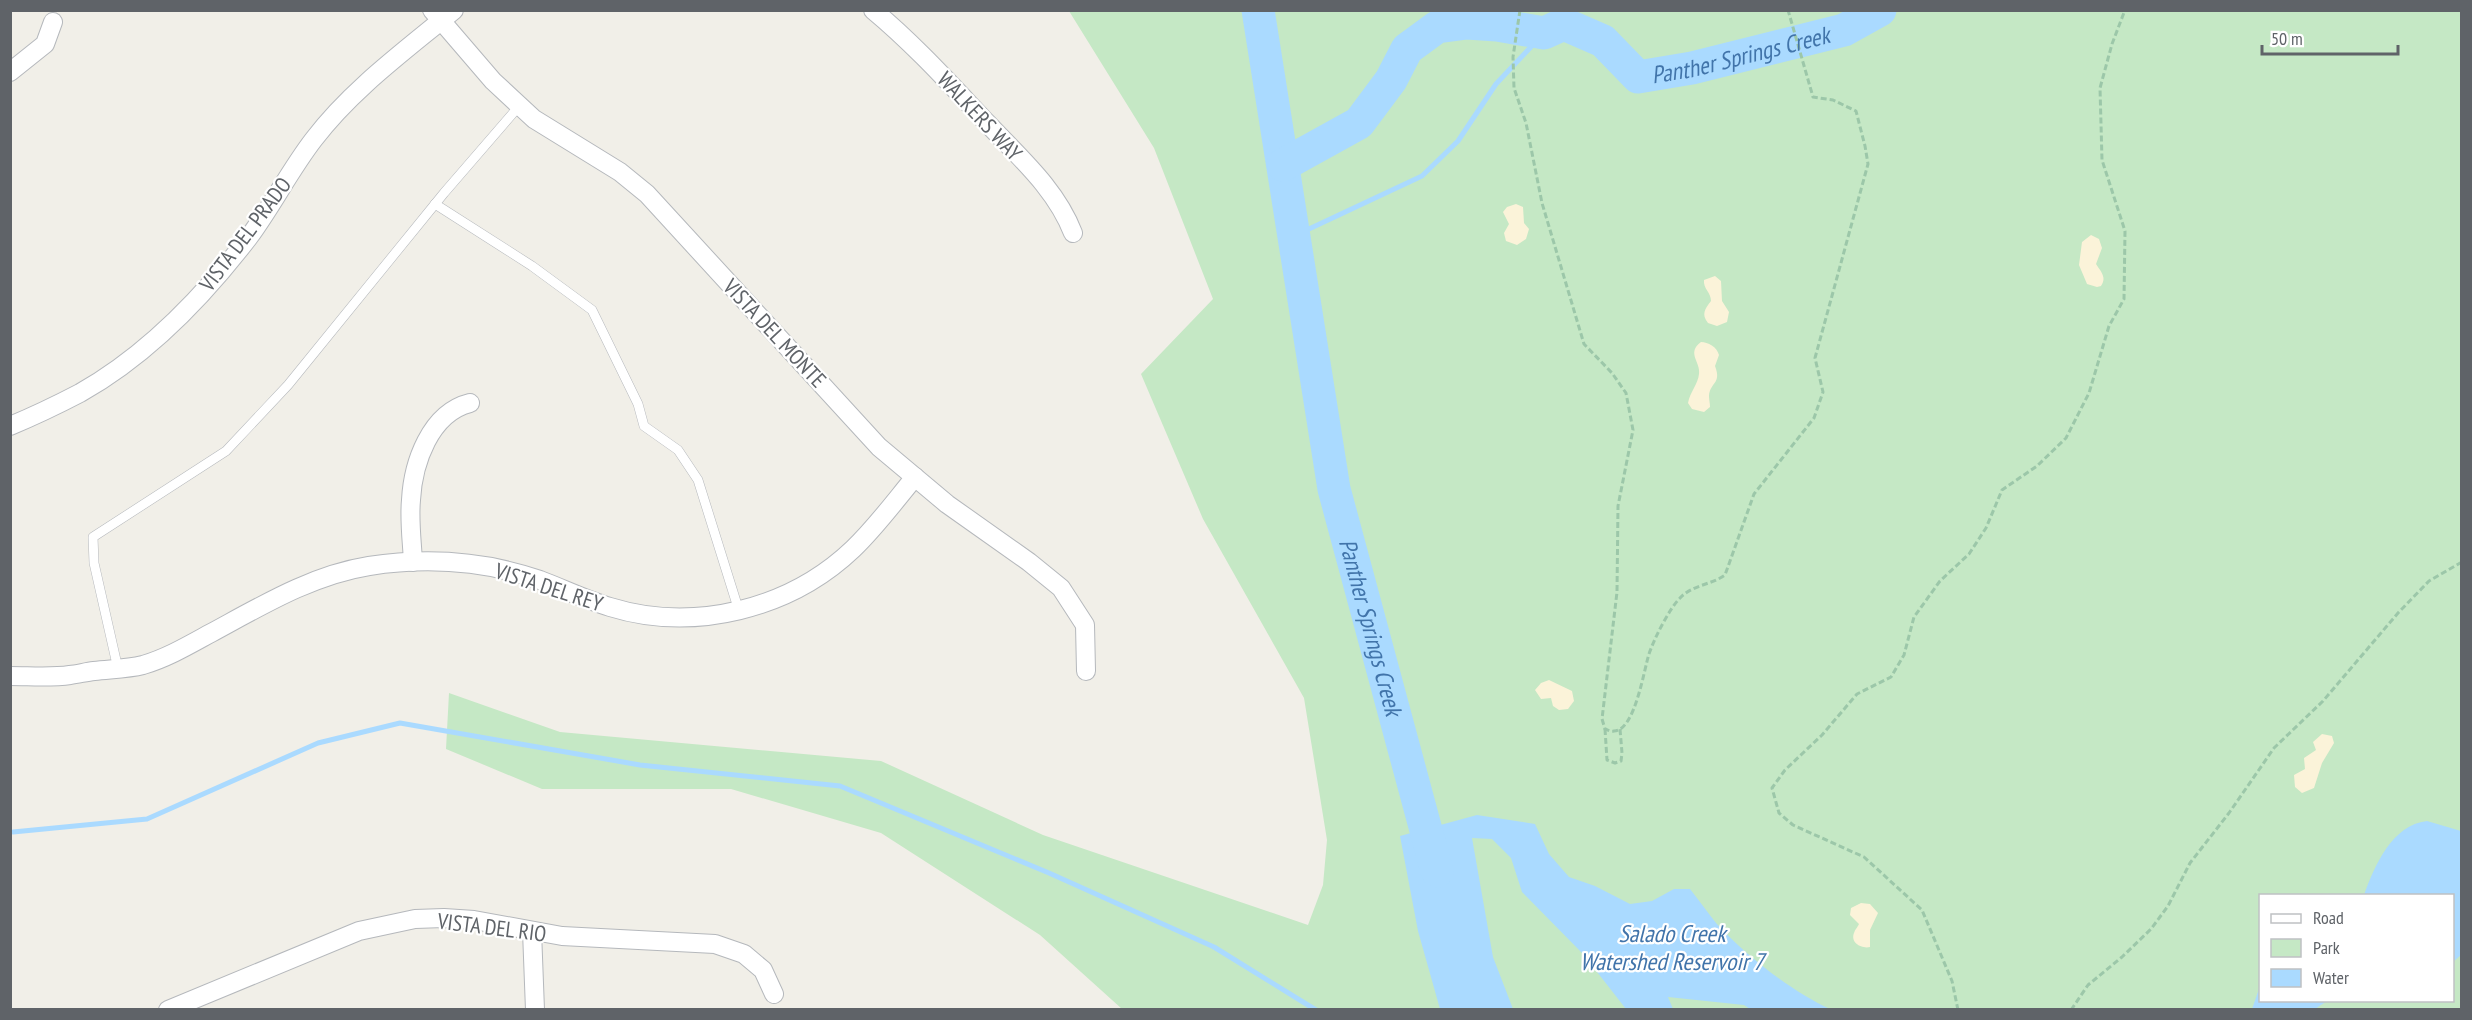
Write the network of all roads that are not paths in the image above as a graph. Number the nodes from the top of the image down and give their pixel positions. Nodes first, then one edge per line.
1 (873, 10) edge
2 (442, 14) edge
3 (53, 22) dead end
4 (10, 72) edge
5 (520, 105) junction
6 (435, 204) junction
7 (1073, 233) dead end
8 (470, 403) dead end
9 (10, 426) edge
10 (915, 477) junction
11 (413, 561) junction
12 (738, 611) junction
13 (118, 669) junction
14 (1086, 671) dead end
15 (10, 676) edge
16 (532, 931) junction
17 (774, 994) dead end
18 (168, 1010) edge
19 (535, 1010) edge

1 - 7 street, WALKERS WAY
2 - 5 street, VISTA DEL MONTE
2 - 9 street, VISTA DEL PRADO
3 - 4 street
5 - 6 lane
5 - 10 street, VISTA DEL MONTE
6 - 12 lane
6 - 13 lane
8 - 11 street
10 - 12 street, VISTA DEL REY
10 - 14 street, VISTA DEL MONTE
11 - 12 street, VISTA DEL REY
11 - 13 street, VISTA DEL REY
13 - 15 street, VISTA DEL REY
16 - 17 street, VISTA DEL RIO
16 - 18 street, VISTA DEL RIO
16 - 19 street

